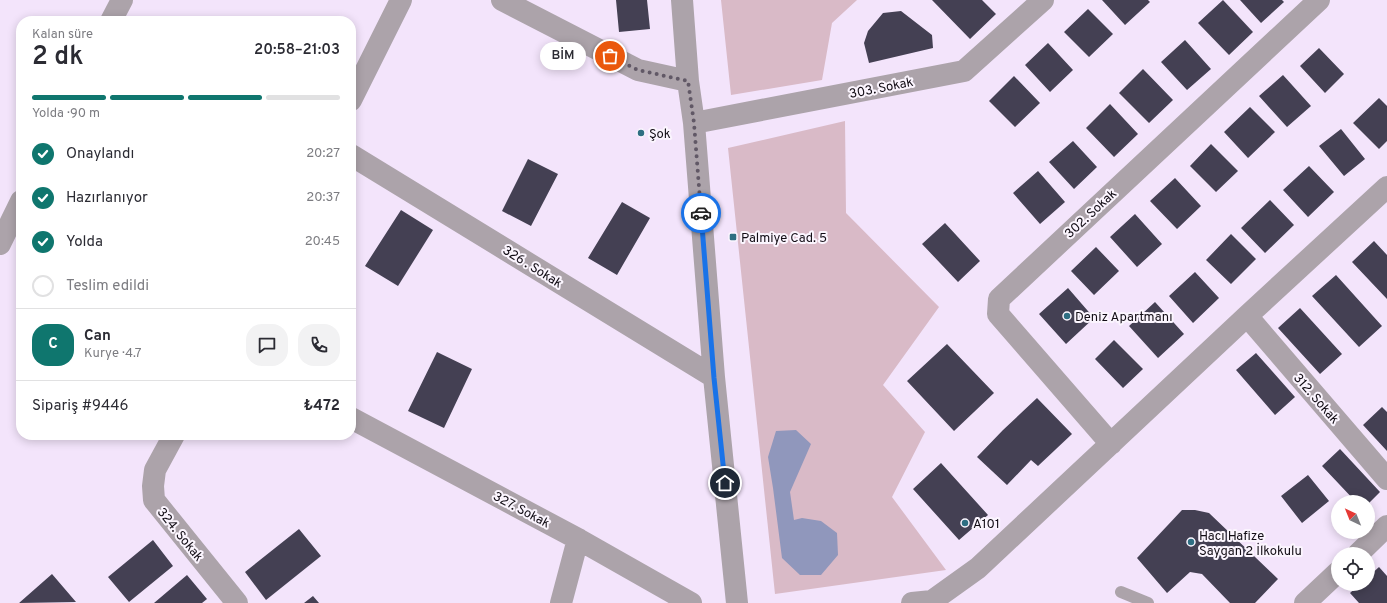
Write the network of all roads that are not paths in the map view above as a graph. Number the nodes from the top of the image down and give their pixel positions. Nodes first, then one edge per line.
1 (122, 0) edge
2 (401, 0) edge
3 (502, 0) edge
4 (682, 0) edge
5 (1043, 0) edge
6 (1319, 0) edge
7 (114, 16) edge
8 (688, 81) junction
9 (356, 90) edge
10 (694, 123) junction
11 (356, 158) edge
12 (1387, 187) edge
13 (16, 216) edge
14 (10, 235) edge
15 (1247, 316) junction
16 (714, 378) junction
17 (356, 421) edge
18 (171, 440) edge
19 (1111, 444) junction
20 (1387, 479) edge
21 (1387, 526) edge
22 (578, 539) junction
23 (1365, 547) edge
24 (1331, 579) edge
25 (1122, 592) dead end
26 (926, 602) edge
27 (237, 603) edge
28 (561, 603) edge
29 (691, 603) edge
30 (737, 603) edge
31 (1148, 603) edge
32 (1305, 603) edge

1 - 7 street
2 - 9 street
3 - 8 street
4 - 8 street
5 - 10 street, 303. Sokak
6 - 19 street, 302. Sokak
8 - 10 street
10 - 16 street
11 - 16 street, 326 . Sokak
12 - 15 street
13 - 14 street
15 - 19 street
15 - 20 street, 312. Sokak
16 - 30 street
17 - 22 street, 327. Sokak
18 - 27 street, 324. Sokak
19 - 26 street
21 - 23 street
22 - 28 street
22 - 29 street, 327. Sokak
24 - 32 street
25 - 31 lane

